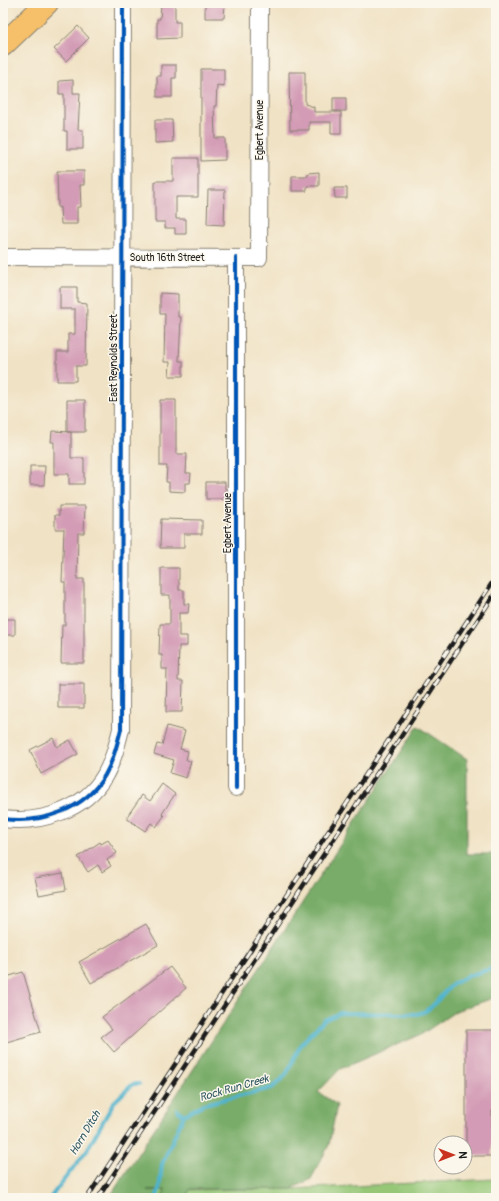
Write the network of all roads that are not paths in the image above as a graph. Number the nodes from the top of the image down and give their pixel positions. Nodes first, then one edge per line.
1 (47, 3) edge
2 (123, 3) edge
3 (260, 3) edge
4 (3, 46) edge
5 (3, 257) edge
6 (122, 258) junction
7 (236, 258) junction
8 (259, 258) joint
9 (236, 788) dead end
10 (3, 819) edge

1 - 4 highway
2 - 6 street, East Reynolds Street
3 - 8 street, Egbert Avenue
5 - 6 street, South 16th Street
6 - 7 street, South 16th Street
6 - 10 street, East Reynolds Street
7 - 8 street, South 16th Street
7 - 9 street, Egbert Avenue

